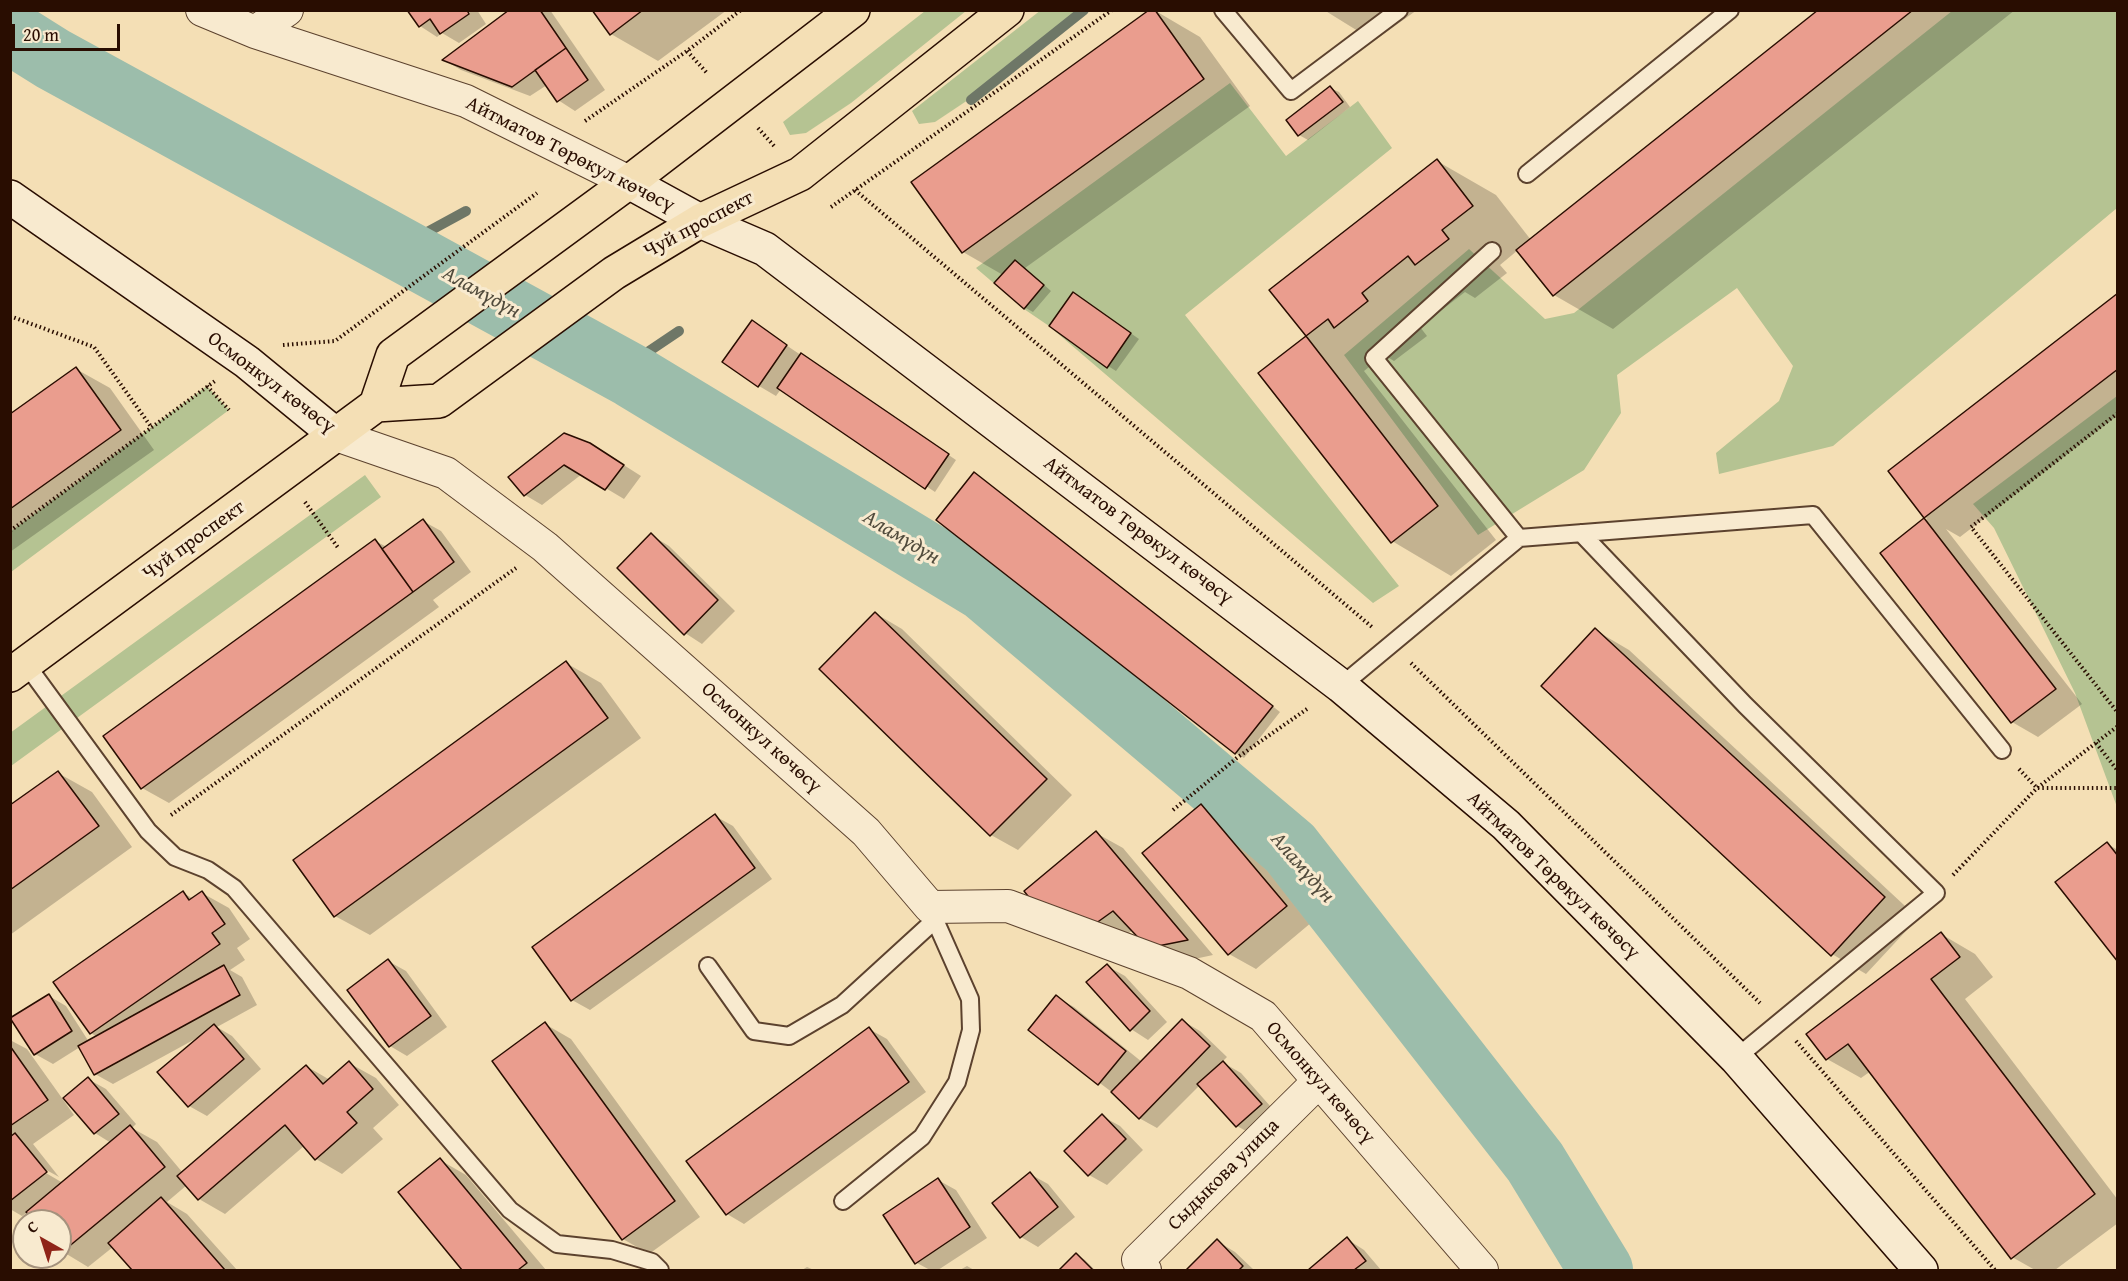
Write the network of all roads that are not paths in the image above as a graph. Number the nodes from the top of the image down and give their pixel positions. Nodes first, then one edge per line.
1 (202, 10) edge
2 (287, 10) edge
3 (853, 10) edge
4 (1007, 10) edge
5 (1223, 10) edge
6 (1399, 10) edge
7 (1730, 10) edge
8 (255, 32) junction
9 (1527, 174) dead end
10 (629, 182) junction
11 (10, 197) edge
12 (700, 220) junction
13 (1492, 251) dead end
14 (376, 405) junction
15 (336, 435) junction
16 (1581, 532) junction
17 (1519, 538) junction
18 (18, 670) edge
19 (1341, 686) junction
20 (2002, 750) dead end
21 (932, 913) junction
22 (708, 966) dead end
23 (1736, 1058) junction
24 (1319, 1081) junction
25 (843, 1202) dead end
26 (660, 1270) edge
27 (1145, 1270) edge
28 (1482, 1270) edge
29 (1921, 1270) edge

1 - 8 street, Айтматов Төрөкул көчөсү
2 - 8 street
3 - 10 main road
4 - 12 main road, Чуй проспект
5 - 6 lane
7 - 9 lane
8 - 10 street, Айтматов Төрөкул көчөсү
10 - 12 street, Айтматов Төрөкул көчөсү
10 - 14 main road
11 - 15 street, Осмонкул көчөсү
12 - 14 main road, Чуй проспект
12 - 19 street, Айтматов Төрөкул көчөсү
13 - 17 lane
14 - 15 main road, Чуй проспект
15 - 18 main road, Чуй проспект
15 - 21 street, Осмонкул көчөсү
16 - 17 lane
16 - 20 lane
16 - 23 lane
17 - 19 lane
18 - 26 lane
19 - 23 street, Айтматов Төрөкул көчөсү
21 - 22 lane
21 - 24 street, Осмонкул көчөсү
21 - 25 lane
23 - 29 street, Айтматов Төрөкул көчөсү
24 - 27 street, Сыдыкова улица
24 - 28 street, Осмонкул көчөсү

